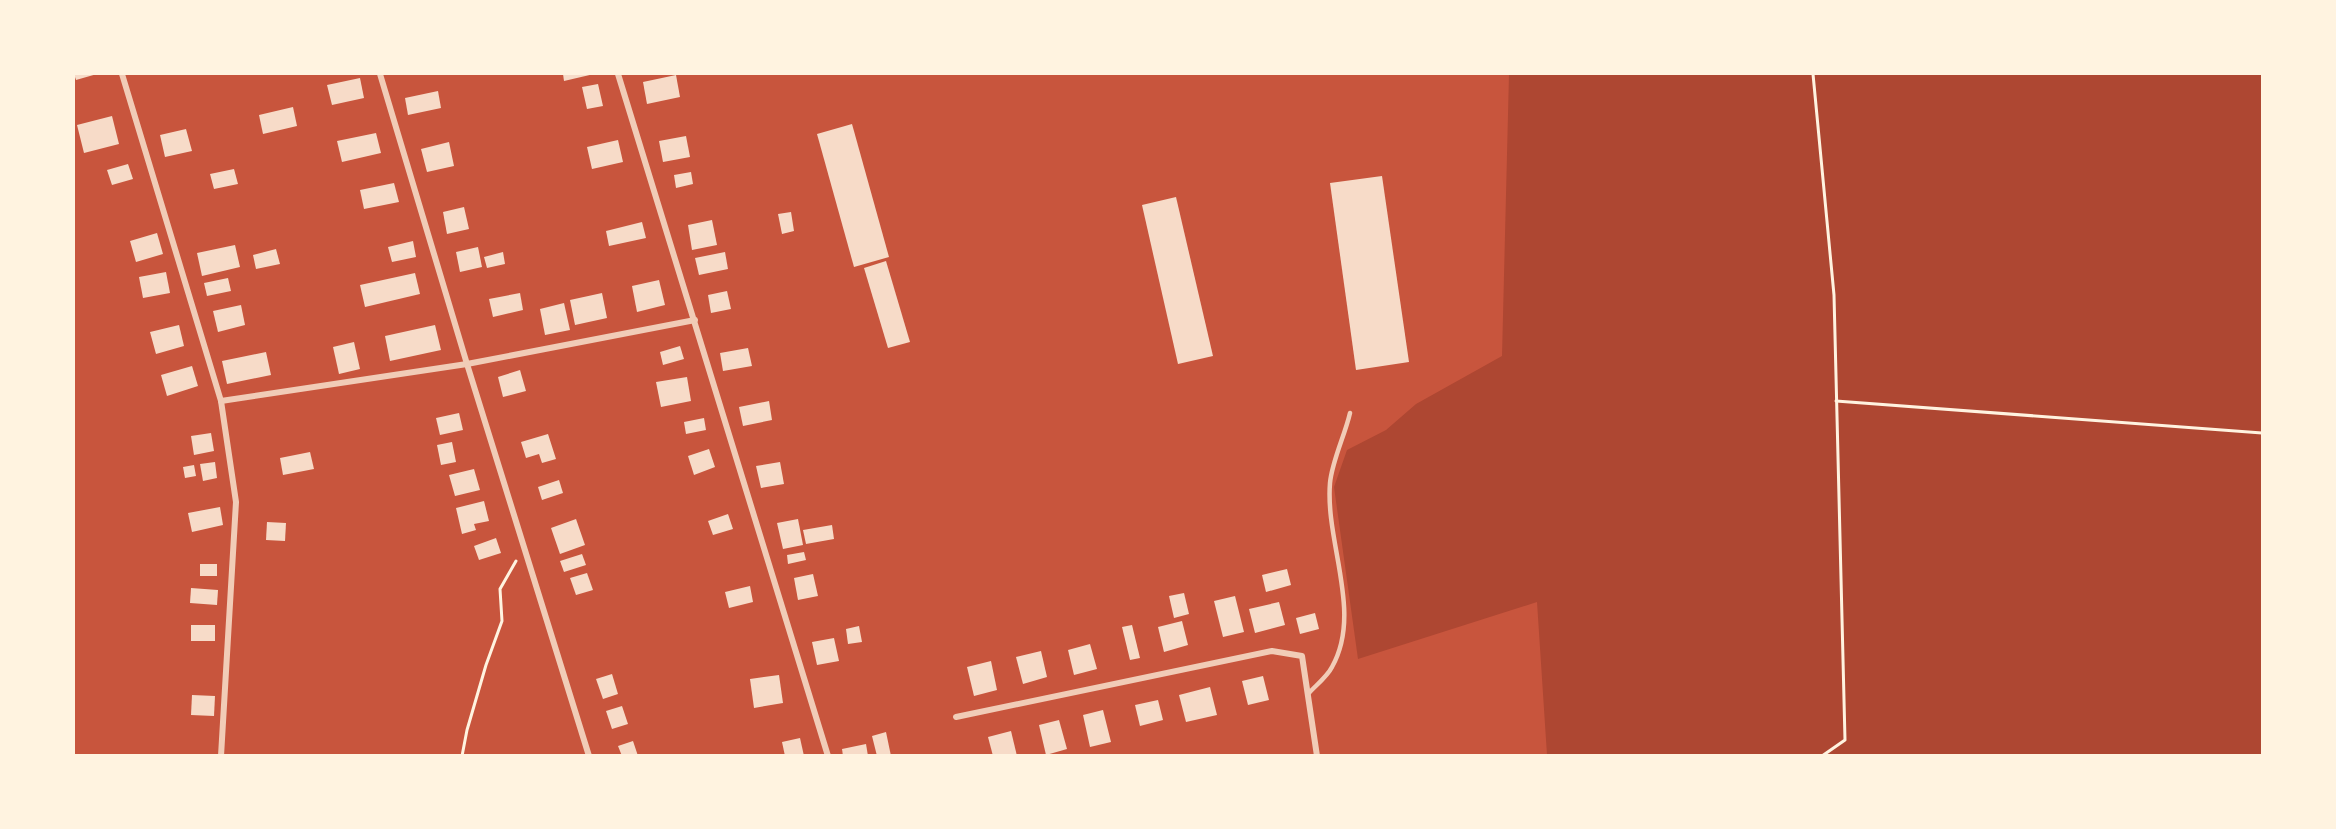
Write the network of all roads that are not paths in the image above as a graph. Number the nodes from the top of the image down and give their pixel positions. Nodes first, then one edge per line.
1 (122, 74) edge
2 (380, 74) edge
3 (618, 74) edge
4 (695, 320) junction
5 (467, 364) junction
6 (220, 401) junction
7 (1350, 413) dead end
8 (1308, 694) junction
9 (956, 717) dead end
10 (221, 756) edge
11 (589, 756) edge
12 (828, 756) edge
13 (1317, 756) edge

1 - 6 street
2 - 5 street
3 - 4 street
4 - 5 street
4 - 12 street
5 - 6 street
5 - 11 street
6 - 10 street
7 - 8 lane
8 - 9 street
8 - 13 street

